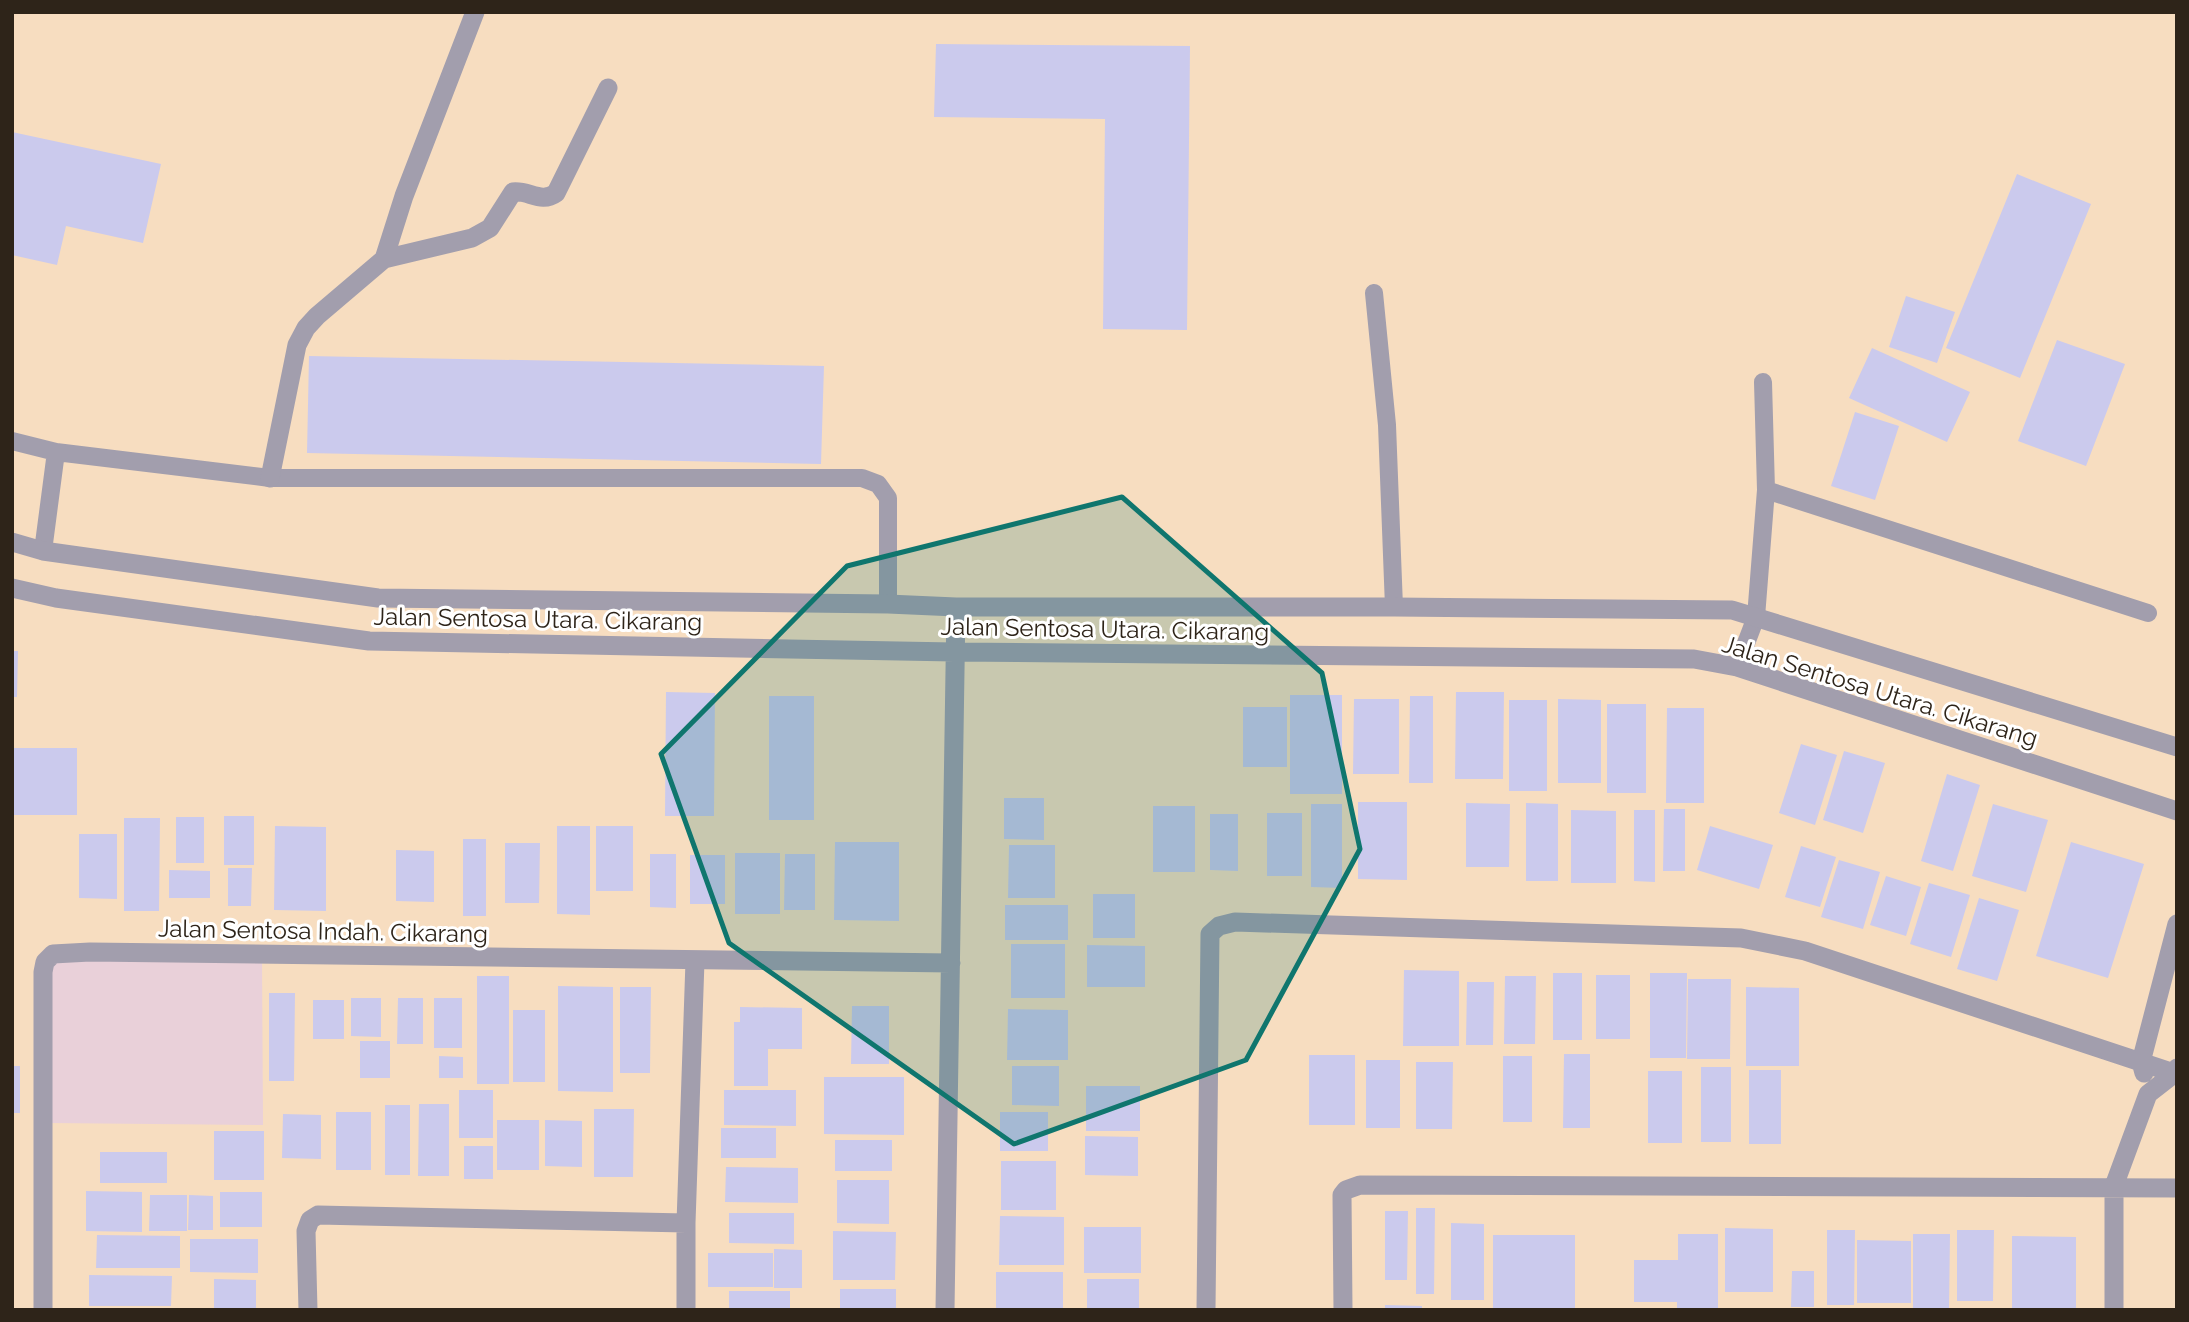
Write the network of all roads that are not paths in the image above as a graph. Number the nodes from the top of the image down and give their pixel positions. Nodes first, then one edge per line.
1 (475, 12) edge
2 (608, 88) dead end
3 (384, 259) junction
4 (1374, 293) dead end
5 (1762, 382) dead end
6 (12, 442) edge
7 (56, 452) junction
8 (270, 478) junction
9 (1766, 490) junction
10 (12, 542) edge
11 (43, 551) junction
12 (12, 588) edge
13 (888, 604) junction
14 (956, 607) junction
15 (1394, 607) junction
16 (2148, 613) dead end
17 (1756, 617) junction
18 (954, 652) junction
19 (1737, 667) junction
20 (2177, 747) edge
21 (2177, 811) edge
22 (2177, 924) edge
23 (695, 961) junction
24 (951, 964) junction
25 (2141, 1062) junction
26 (2176, 1072) edge
27 (2148, 1094) junction
28 (2114, 1186) junction
29 (2177, 1188) edge
30 (686, 1223) junction
31 (43, 1310) edge
32 (308, 1310) edge
33 (687, 1310) edge
34 (945, 1310) edge
35 (1206, 1310) edge
36 (1343, 1310) edge
37 (2115, 1310) edge

1 - 3 street
2 - 3 street
3 - 8 street
4 - 15 lane
5 - 9 lane
6 - 7 lane
7 - 8 lane
7 - 11 lane
8 - 13 lane
9 - 16 lane
9 - 17 lane
10 - 11 street, Jalan Sentosa Utara. Cikarang
11 - 13 street, Jalan Sentosa Utara. Cikarang
12 - 18 street, Jalan Sentosa Utara. Cikarang
13 - 14 street, Jalan Sentosa Utara. Cikarang
14 - 15 street, Jalan Sentosa Utara. Cikarang
14 - 18 street
15 - 17 street, Jalan Sentosa Utara. Cikarang
17 - 19 lane
17 - 20 street, Jalan Sentosa Utara. Cikarang
18 - 19 street, Jalan Sentosa Utara. Cikarang
18 - 24 street
19 - 21 street, Jalan Sentosa Utara. Cikarang
22 - 25 street
23 - 24 street, Jalan Sentosa Indah. Cikarang
23 - 30 street
23 - 31 street, Jalan Sentosa Indah. Cikarang
24 - 34 street
25 - 26 street
25 - 27 street
25 - 35 street
26 - 27 street
27 - 28 street
28 - 29 street
28 - 36 street
28 - 37 street
30 - 32 street
30 - 33 street

